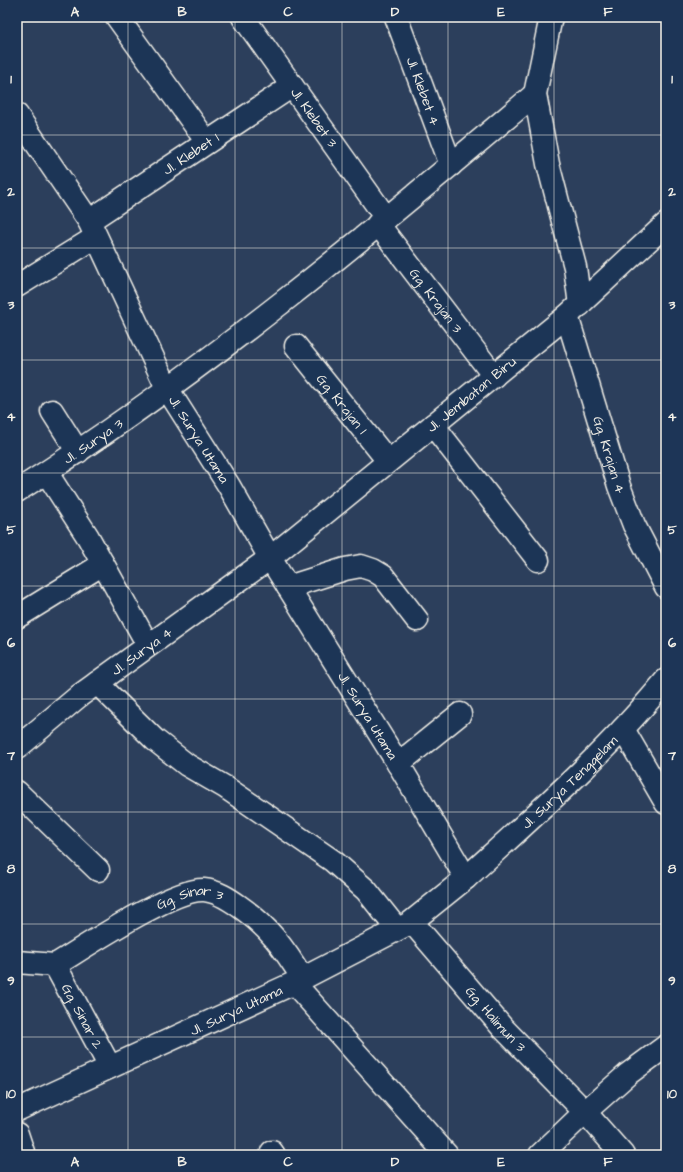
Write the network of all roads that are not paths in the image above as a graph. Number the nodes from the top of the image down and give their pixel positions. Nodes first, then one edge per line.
1 (117, 17) edge
2 (243, 17) edge
3 (396, 17) edge
4 (551, 17) edge
5 (292, 86) junction
6 (535, 94) junction
7 (21, 129) edge
8 (207, 142) junction
9 (451, 165) junction
10 (382, 221) junction
11 (666, 224) edge
12 (92, 229) junction
13 (17, 286) edge
14 (574, 311) junction
15 (296, 346) dead end
16 (494, 376) junction
17 (168, 390) junction
18 (52, 411) dead end
19 (433, 425) junction
20 (78, 452) junction
21 (388, 461) junction
22 (50, 478) dead end
23 (17, 491) edge
24 (270, 558) junction
25 (538, 560) dead end
26 (102, 564) junction
27 (288, 587) junction
28 (666, 587) edge
29 (17, 617) edge
30 (417, 620) dead end
31 (148, 645) junction
32 (666, 680) edge
33 (97, 683) junction
34 (460, 714) dead end
35 (623, 728) junction
36 (17, 748) edge
37 (398, 764) junction
38 (17, 792) edge
39 (666, 803) edge
40 (98, 870) dead end
41 (466, 878) junction
42 (405, 926) junction
43 (17, 962) edge
44 (55, 965) junction
45 (299, 981) junction
46 (666, 1046) edge
47 (110, 1067) junction
48 (17, 1110) edge
49 (585, 1112) junction
50 (17, 1134) edge
51 (24, 1155) edge
52 (447, 1155) edge
53 (540, 1155) edge
54 (623, 1155) edge

1 - 8 street
2 - 5 street, Jl. Klebet 3
3 - 9 street, Jl. Klebet 4
4 - 6 street
5 - 8 street, Jl. Klebet 1
5 - 10 street, Jl. Klebet 3
6 - 9 street, Jl. Surya 3
6 - 14 street, Gg. Krajan 4
7 - 12 street, Jl. Surya Utama
8 - 12 street, Jl. Klebet 1
9 - 10 street, Jl. Surya 3
10 - 16 street, Gg. Krajan 3
10 - 17 street, Jl. Surya 3
11 - 14 street, Jl. Jembatan Biru
12 - 13 street, Jl. Klebet 1
12 - 17 street, Jl. Surya Utama
14 - 16 street, Jl. Jembatan Biru
14 - 28 street, Gg. Krajan 4
15 - 21 street, Gg. Krajan 1
16 - 19 street, Jl. Jembatan Biru
17 - 20 street, Jl. Surya 3
17 - 24 street, Jl. Surya Utama
18 - 20 street
19 - 21 street, Jl. Jembatan Biru
19 - 25 street
20 - 23 street, Jl. Surya 3
21 - 24 street, Jl. Jembatan Biru
22 - 26 street
24 - 27 street, Jl. Surya Utama
24 - 31 street, Jl. Surya 4
26 - 29 street
26 - 31 street
27 - 30 street
27 - 37 street, Jl. Surya Utama
31 - 33 street, Jl. Surya 4
32 - 35 street, Jl. Surya Tenggelam
33 - 36 street, Jl. Surya 4
33 - 42 street, Gg. Halimun 3
34 - 37 street
35 - 39 street
35 - 41 street, Jl. Surya Tenggelam
37 - 41 street, Jl. Surya Utama
38 - 40 street
41 - 42 street, Jl. Surya Utama
42 - 45 street, Jl. Surya Utama
42 - 49 street, Gg. Halimun 3
43 - 44 street
44 - 45 street, Gg. Sinar 3
44 - 47 street, Gg. Sinar 2
45 - 47 street, Jl. Surya Utama
45 - 52 street, Gg. Sinar 3
46 - 49 street
47 - 48 street, Jl. Surya Utama
49 - 53 street
49 - 54 street, Gg. Halimun 3
50 - 51 street

